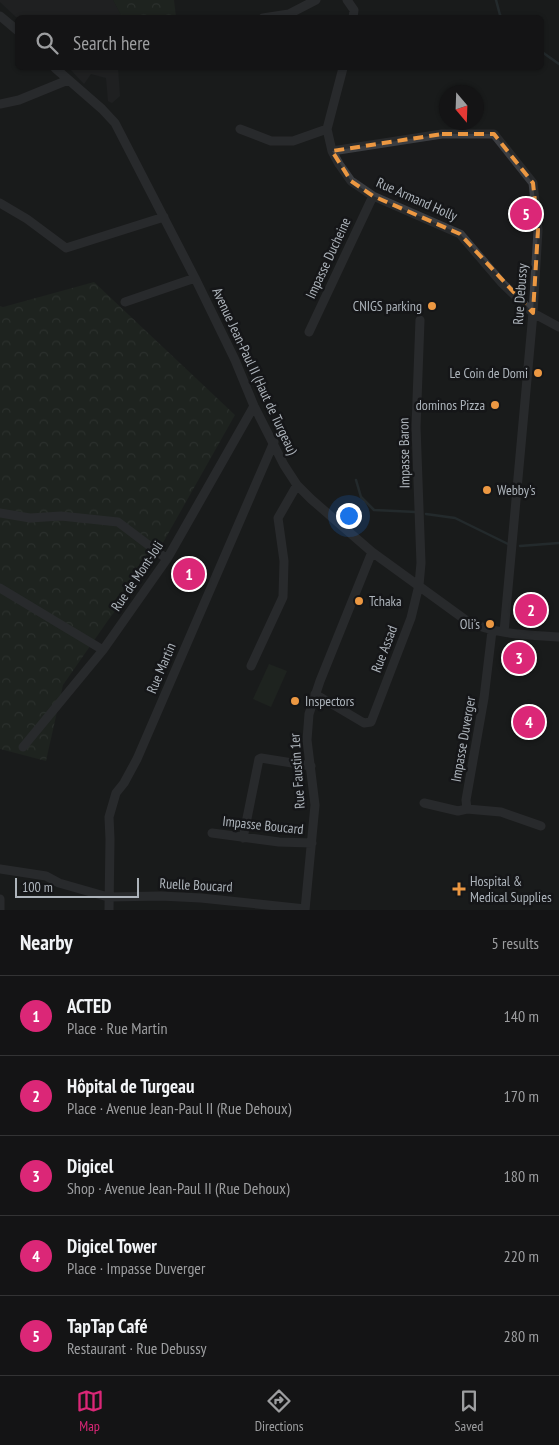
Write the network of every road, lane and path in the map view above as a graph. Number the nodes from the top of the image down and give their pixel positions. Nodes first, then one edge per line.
1 (316, 0) edge
2 (347, 0) edge
3 (282, 15) edge
4 (353, 15) edge
5 (0, 16) edge
6 (4, 24) edge
7 (15, 30) edge
8 (57, 70) edge
9 (342, 70) edge
10 (68, 80) junction
11 (0, 104) edge
12 (240, 129) dead end
13 (327, 129) junction
14 (332, 151) junction
15 (372, 196) junction
16 (0, 203) edge
17 (164, 217) junction
18 (195, 278) junction
19 (125, 302) dead end
20 (533, 313) junction
21 (420, 320) dead end
22 (559, 327) edge
23 (309, 332) dead end
24 (254, 406) junction
25 (274, 442) junction
26 (297, 486) junction
27 (0, 513) edge
28 (372, 552) junction
29 (167, 558) junction
30 (419, 585) junction
31 (0, 588) edge
32 (492, 630) junction
33 (504, 632) junction
34 (559, 637) edge
35 (103, 650) junction
36 (252, 666) dead end
37 (315, 694) junction
38 (23, 747) dead end
39 (311, 766) junction
40 (424, 803) dead end
41 (467, 809) junction
42 (541, 826) dead end
43 (212, 833) dead end
44 (243, 838) junction
45 (312, 843) junction
46 (0, 869) edge
47 (108, 897) junction
48 (0, 898) edge
49 (305, 909) edge
50 (0, 910) edge
51 (109, 910) edge

1 - 3 street
2 - 4 street
5 - 6 street
6 - 7 street
8 - 10 street, Avenue Jean-Paul II (Haut de Turgeau)
9 - 13 street, Rue Armand Holly
10 - 11 street
10 - 17 street, Avenue Jean-Paul II (Haut de Turgeau)
12 - 13 street
13 - 14 street, Rue Armand Holly
14 - 15 street, Rue Armand Holly
14 - 20 street, Rue Debussy
15 - 20 street, Rue Armand Holly
15 - 23 street, Impasse Ducheine
16 - 17 street
17 - 18 street, Avenue Jean-Paul II (Haut de Turgeau)
18 - 19 street
18 - 24 street, Avenue Jean-Paul II (Haut de Turgeau)
20 - 22 street, Rue Armand Holly
20 - 33 street, Rue Debussy
21 - 30 street, Impasse Baron
24 - 25 street, Avenue Jean-Paul II (Haut de Turgeau)
24 - 29 street, Rue de Mont-Joli
25 - 26 street, Avenue Jean-Paul II (Haut de Turgeau)
25 - 47 street, Rue Martin
26 - 28 street, Avenue Jean-Paul II (Haut de Turgeau)
26 - 36 street
27 - 29 street
28 - 30 street, Avenue Jean-Paul II (Haut de Turgeau)
28 - 37 street, Rue Faustin 1er
29 - 35 street, Rue de Mont-Joli
30 - 32 street, Avenue Jean-Paul II (Haut de Turgeau)
30 - 37 street, Rue Assad
31 - 35 street
32 - 33 street, Avenue Jean-Paul II (Haut de Turgeau)
32 - 41 street, Impasse Duverger
33 - 34 street, Avenue Jean-Paul II (Haut de Turgeau)
35 - 38 street, Rue de Mont-Joli
37 - 39 street, Rue Faustin 1er
39 - 44 street
39 - 45 street, Rue Faustin 1er
40 - 41 street
41 - 42 street
43 - 44 street, Impasse Boucard
44 - 45 street, Impasse Boucard
45 - 49 street, Rue Faustin 1er
46 - 47 street, Ruelle Boucard
47 - 49 street, Ruelle Boucard
47 - 51 street, Rue Martin
48 - 50 street

